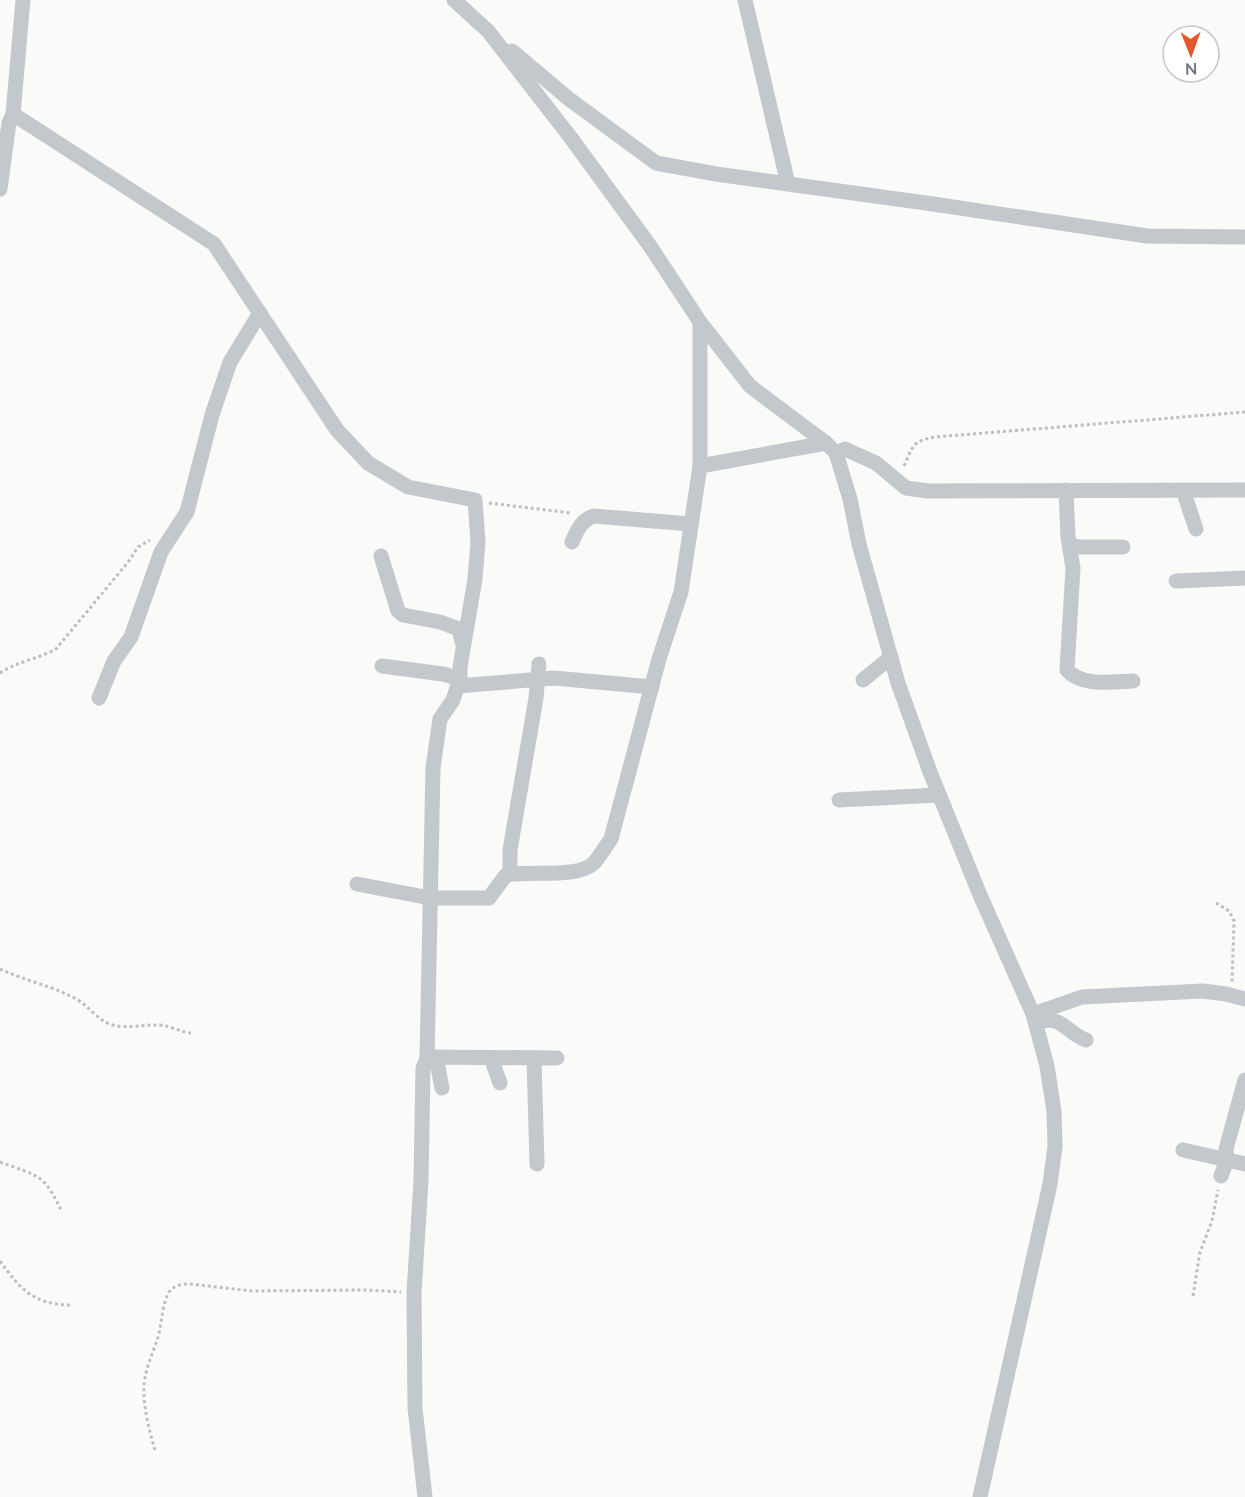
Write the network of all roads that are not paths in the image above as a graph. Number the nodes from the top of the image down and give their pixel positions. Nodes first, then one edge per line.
1 (23, 0) edge
2 (454, 0) edge
3 (745, 0) edge
4 (488, 31) junction
5 (13, 114) junction
6 (788, 184) junction
7 (0, 189) edge
8 (1245, 237) edge
9 (260, 313) junction
10 (700, 322) junction
11 (831, 448) junction
12 (700, 466) junction
13 (1066, 490) junction
14 (1183, 490) junction
15 (1245, 490) edge
16 (690, 524) junction
17 (1196, 529) dead end
18 (572, 542) dead end
19 (1070, 545) junction
20 (1123, 547) dead end
21 (381, 556) dead end
22 (1245, 578) edge
23 (1176, 580) dead end
24 (463, 645) junction
25 (891, 657) junction
26 (382, 666) dead end
27 (538, 671) junction
28 (863, 680) dead end
29 (1133, 681) dead end
30 (459, 683) junction
31 (652, 687) junction
32 (99, 698) dead end
33 (939, 795) junction
34 (839, 800) dead end
35 (510, 874) junction
36 (357, 884) dead end
37 (430, 898) junction
38 (1238, 997) edge
39 (1034, 1018) junction
40 (1086, 1040) dead end
41 (431, 1057) junction
42 (491, 1058) junction
43 (534, 1058) junction
44 (557, 1058) dead end
45 (1245, 1080) edge
46 (500, 1083) dead end
47 (442, 1088) dead end
48 (1183, 1149) dead end
49 (1227, 1160) junction
50 (537, 1164) dead end
51 (1245, 1164) edge
52 (1221, 1176) road end
53 (425, 1497) edge
54 (980, 1497) edge

1 - 5 street
2 - 4 street
3 - 6 street
4 - 6 street
4 - 10 street
5 - 7 street
5 - 9 street
6 - 8 street
9 - 24 street
9 - 32 street
10 - 11 street
10 - 12 street
11 - 12 street
11 - 13 street
11 - 25 street
12 - 16 street
13 - 14 street
13 - 19 street
14 - 15 street
14 - 17 street
16 - 18 street
16 - 31 street
19 - 20 street
19 - 29 street
21 - 24 street
22 - 23 street
24 - 30 street
25 - 28 street
25 - 33 street
26 - 30 street
27 - 30 street
27 - 31 street
27 - 35 street
30 - 37 street
31 - 35 street
33 - 34 street
33 - 39 street
35 - 37 street
36 - 37 street
37 - 41 street
38 - 39 street
39 - 40 street
39 - 54 street
41 - 42 street
41 - 47 street
41 - 53 street
42 - 43 street
42 - 46 street
43 - 44 street
43 - 50 street
45 - 49 street
48 - 49 street
49 - 51 street
49 - 52 street

